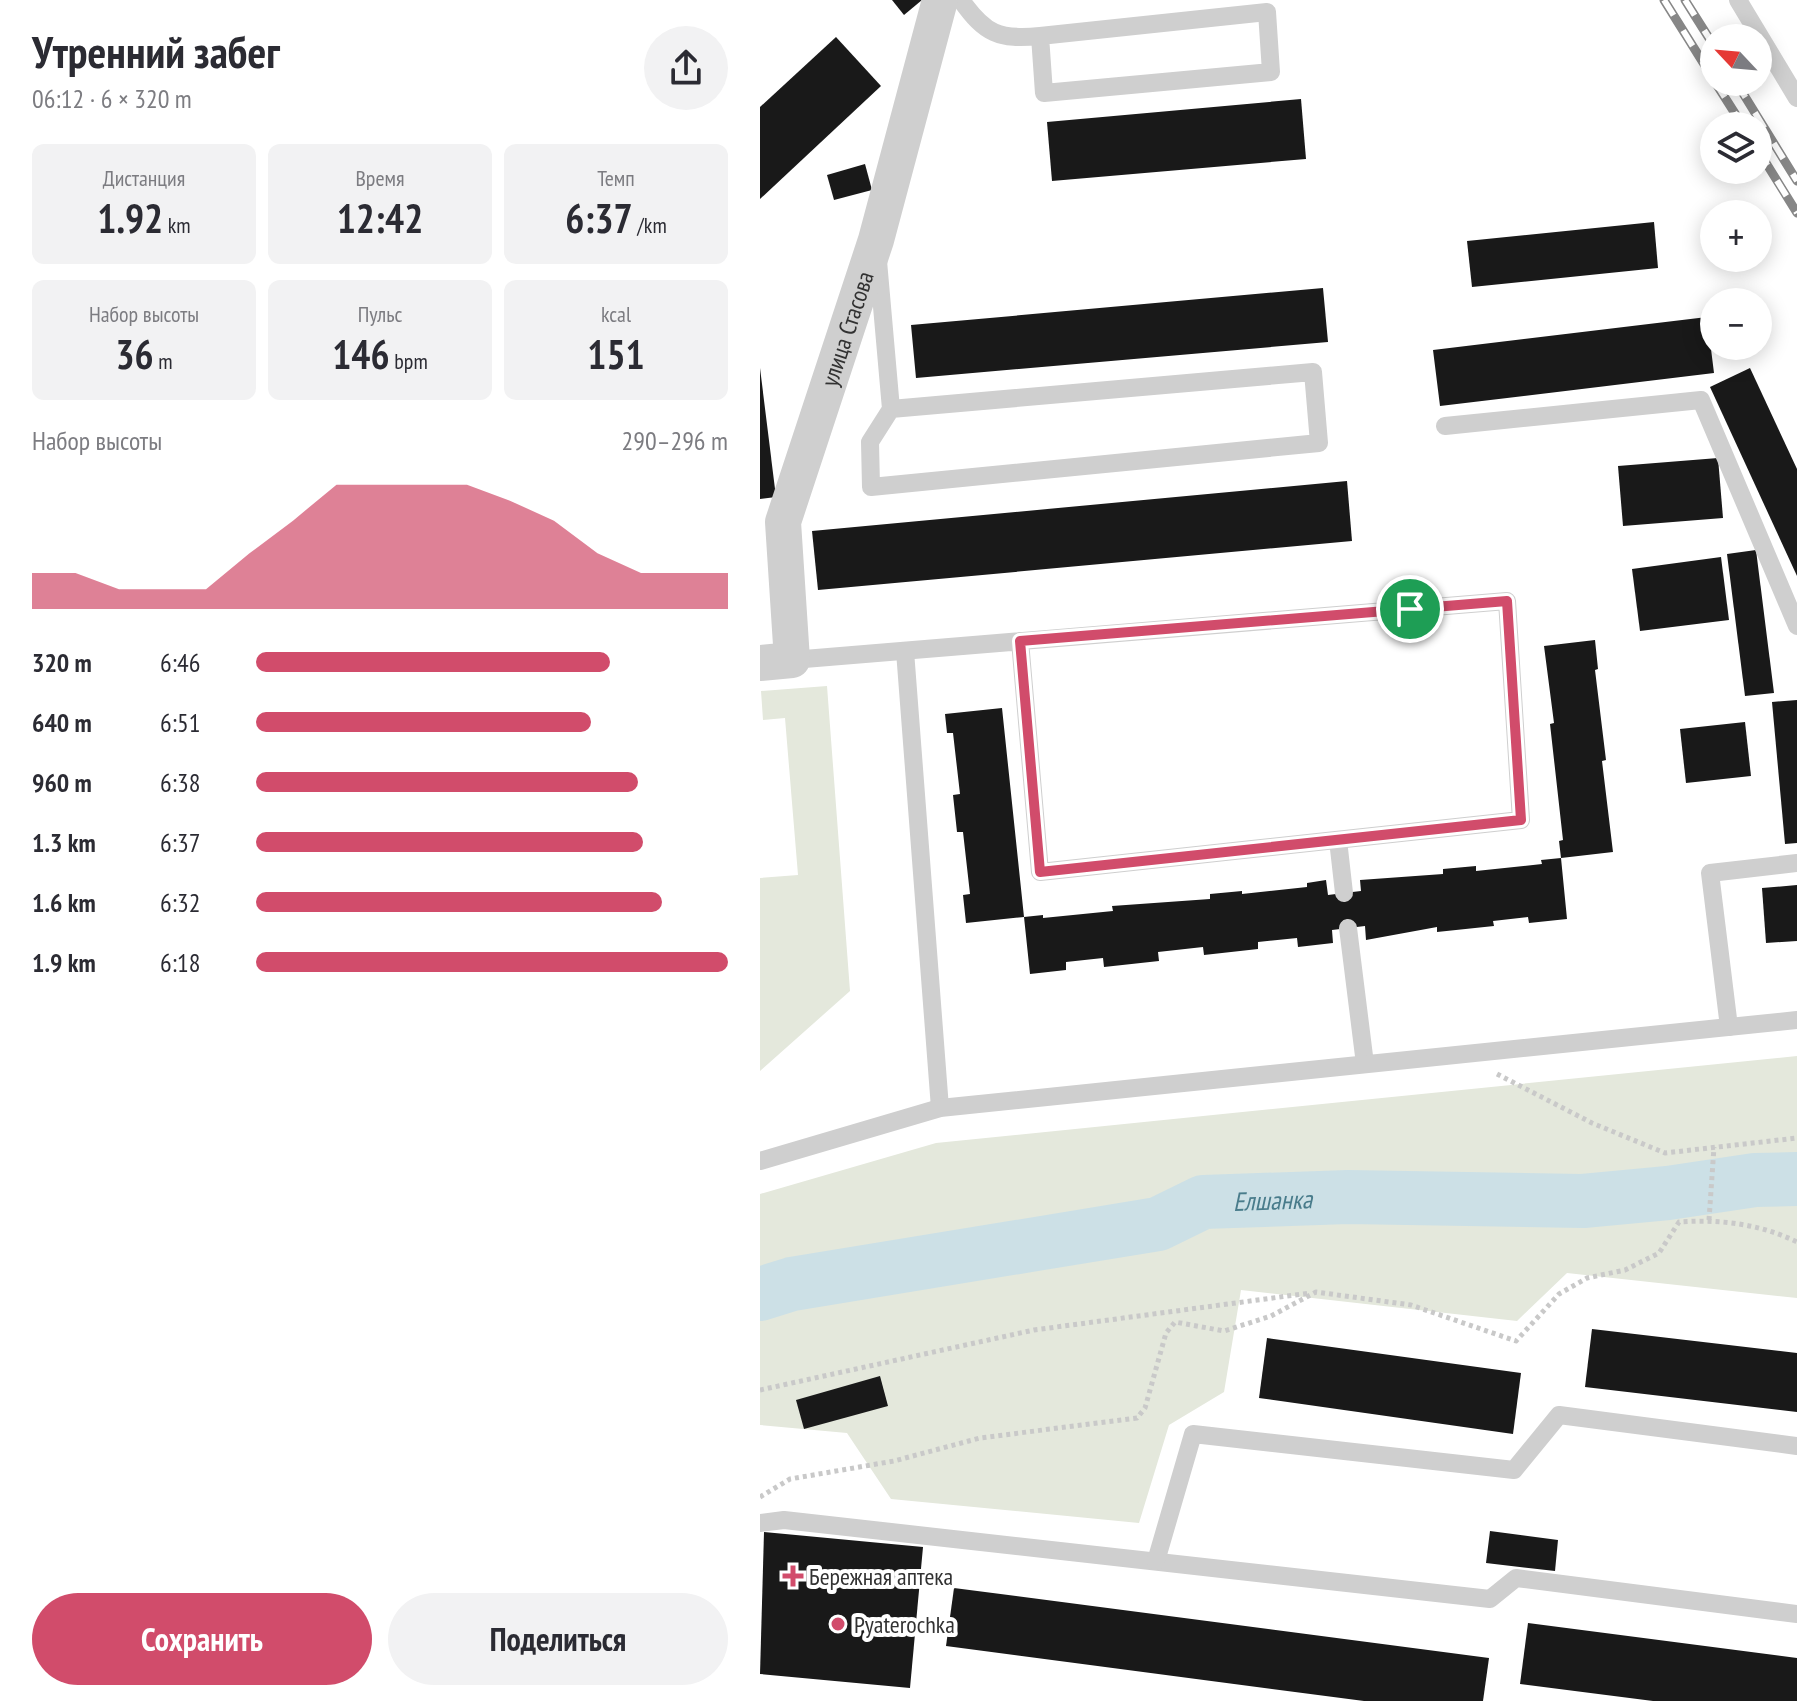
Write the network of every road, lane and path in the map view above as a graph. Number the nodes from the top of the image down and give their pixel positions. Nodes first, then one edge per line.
1 (940, 0) edge
2 (961, 0) edge
3 (1738, 0) edge
4 (1040, 36) junction
5 (1797, 98) edge
6 (876, 240) junction
7 (891, 409) junction
8 (1445, 426) dead end
9 (1797, 626) edge
10 (1020, 641) junction
11 (905, 651) junction
12 (776, 661) edge
13 (1338, 840) junction
14 (1797, 863) edge
15 (1344, 893) dead end
16 (1348, 928) dead end
17 (1797, 1020) edge
18 (1729, 1027) junction
19 (1456, 1055) junction
20 (1365, 1064) junction
21 (940, 1108) junction
22 (1797, 1138) edge
23 (1714, 1147) junction
24 (760, 1161) edge
25 (1709, 1220) junction
26 (1797, 1242) edge
27 (1316, 1292) junction
28 (760, 1390) edge
29 (1797, 1446) edge
30 (760, 1497) edge
31 (760, 1523) edge
32 (1156, 1561) junction
33 (1797, 1614) edge

1 - 6 street, улица Стасова
2 - 4 lane
3 - 5 lane
4 - 4 lane
6 - 7 lane
6 - 12 street, улица Стасова
7 - 7 lane
8 - 9 lane
10 - 11 lane
10 - 13 lane
10 - 13 lane
11 - 12 lane
11 - 21 lane
13 - 15 lane
14 - 18 lane
16 - 20 lane
17 - 18 lane
18 - 19 lane
19 - 20 lane
19 - 23 path
20 - 21 lane
21 - 24 lane
22 - 23 path
23 - 25 path
25 - 26 path
25 - 27 path
27 - 28 path
27 - 30 path
29 - 32 lane
31 - 32 lane
32 - 33 lane

